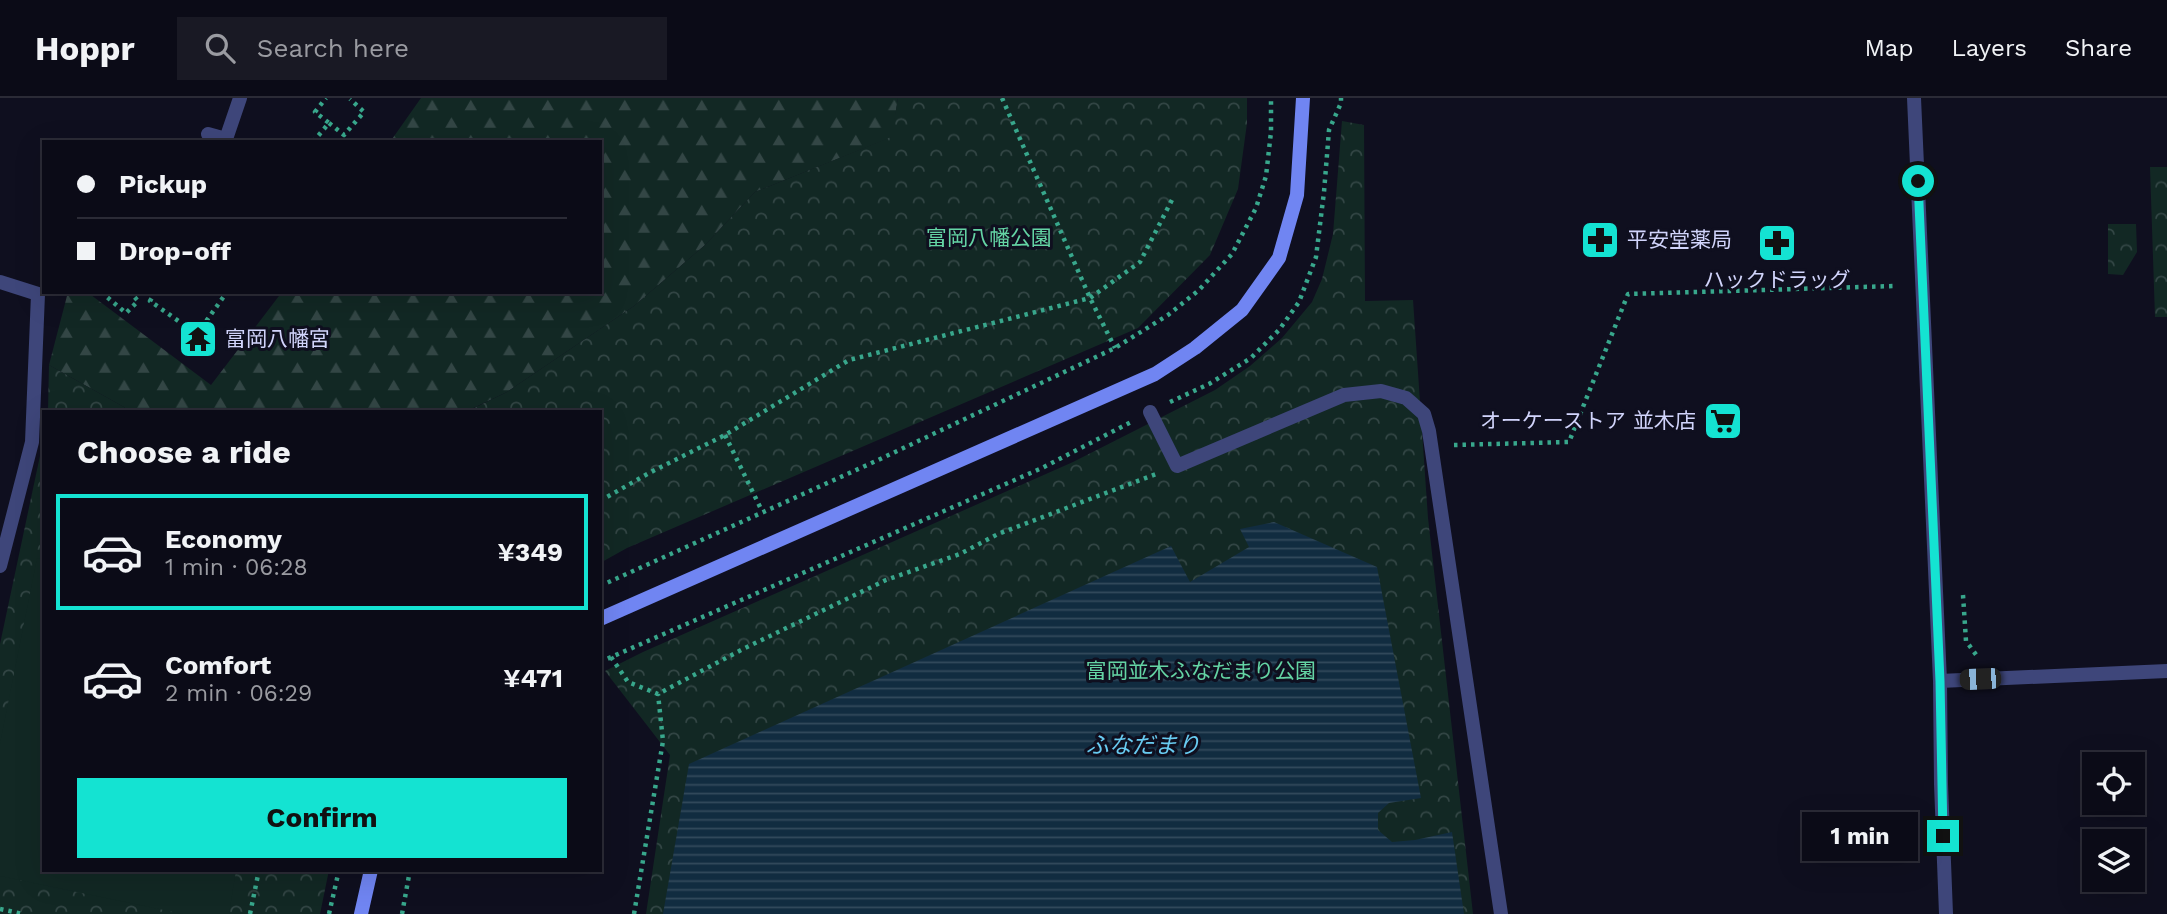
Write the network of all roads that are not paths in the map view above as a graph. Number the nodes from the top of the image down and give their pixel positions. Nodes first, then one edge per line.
1 (240, 98) edge
2 (1303, 98) edge
3 (1914, 98) edge
4 (208, 134) dead end
5 (0, 282) edge
6 (1150, 412) dead end
7 (0, 566) edge
8 (602, 618) edge
9 (2167, 671) edge
10 (1940, 681) junction
11 (371, 872) edge
12 (361, 914) edge
13 (1501, 914) edge
14 (1946, 914) edge

1 - 4 street
2 - 8 street
3 - 10 street
5 - 7 street
6 - 13 street
9 - 10 street
10 - 14 street
11 - 12 street

